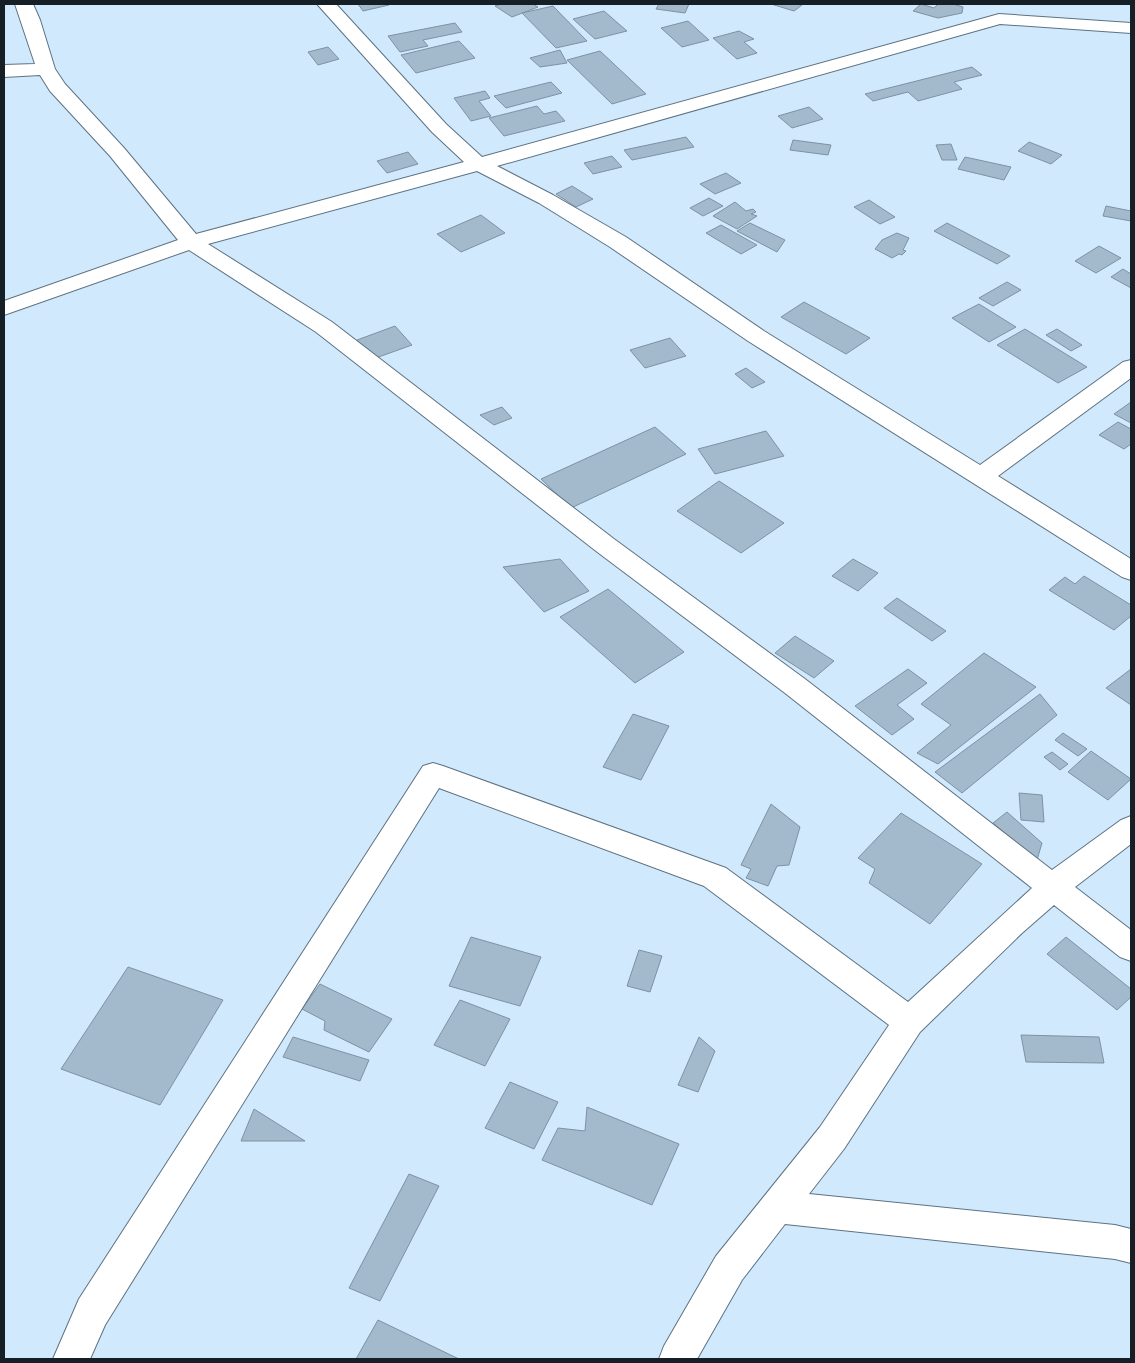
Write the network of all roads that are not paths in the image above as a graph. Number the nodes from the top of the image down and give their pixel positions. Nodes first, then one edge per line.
1 (24, 4) edge
2 (326, 4) edge
3 (980, 4) edge
4 (999, 18) junction
5 (1131, 28) edge
6 (46, 69) junction
7 (4, 71) edge
8 (478, 164) junction
9 (191, 242) junction
10 (4, 308) edge
11 (1131, 367) edge
12 (981, 477) junction
13 (1131, 571) edge
14 (1131, 828) edge
15 (1054, 887) junction
16 (1131, 948) edge
17 (909, 1022) junction
18 (777, 1207) junction
19 (1131, 1246) edge
20 (71, 1359) edge
21 (677, 1359) edge

1 - 6 street
2 - 8 street
3 - 4 street
4 - 5 street
4 - 8 street
6 - 7 street
6 - 9 street
8 - 9 street
8 - 12 street
9 - 10 street
9 - 15 street
11 - 12 street
12 - 13 street
14 - 15 street
15 - 16 street
15 - 17 street
17 - 18 street
17 - 20 street
18 - 19 street
18 - 21 street

